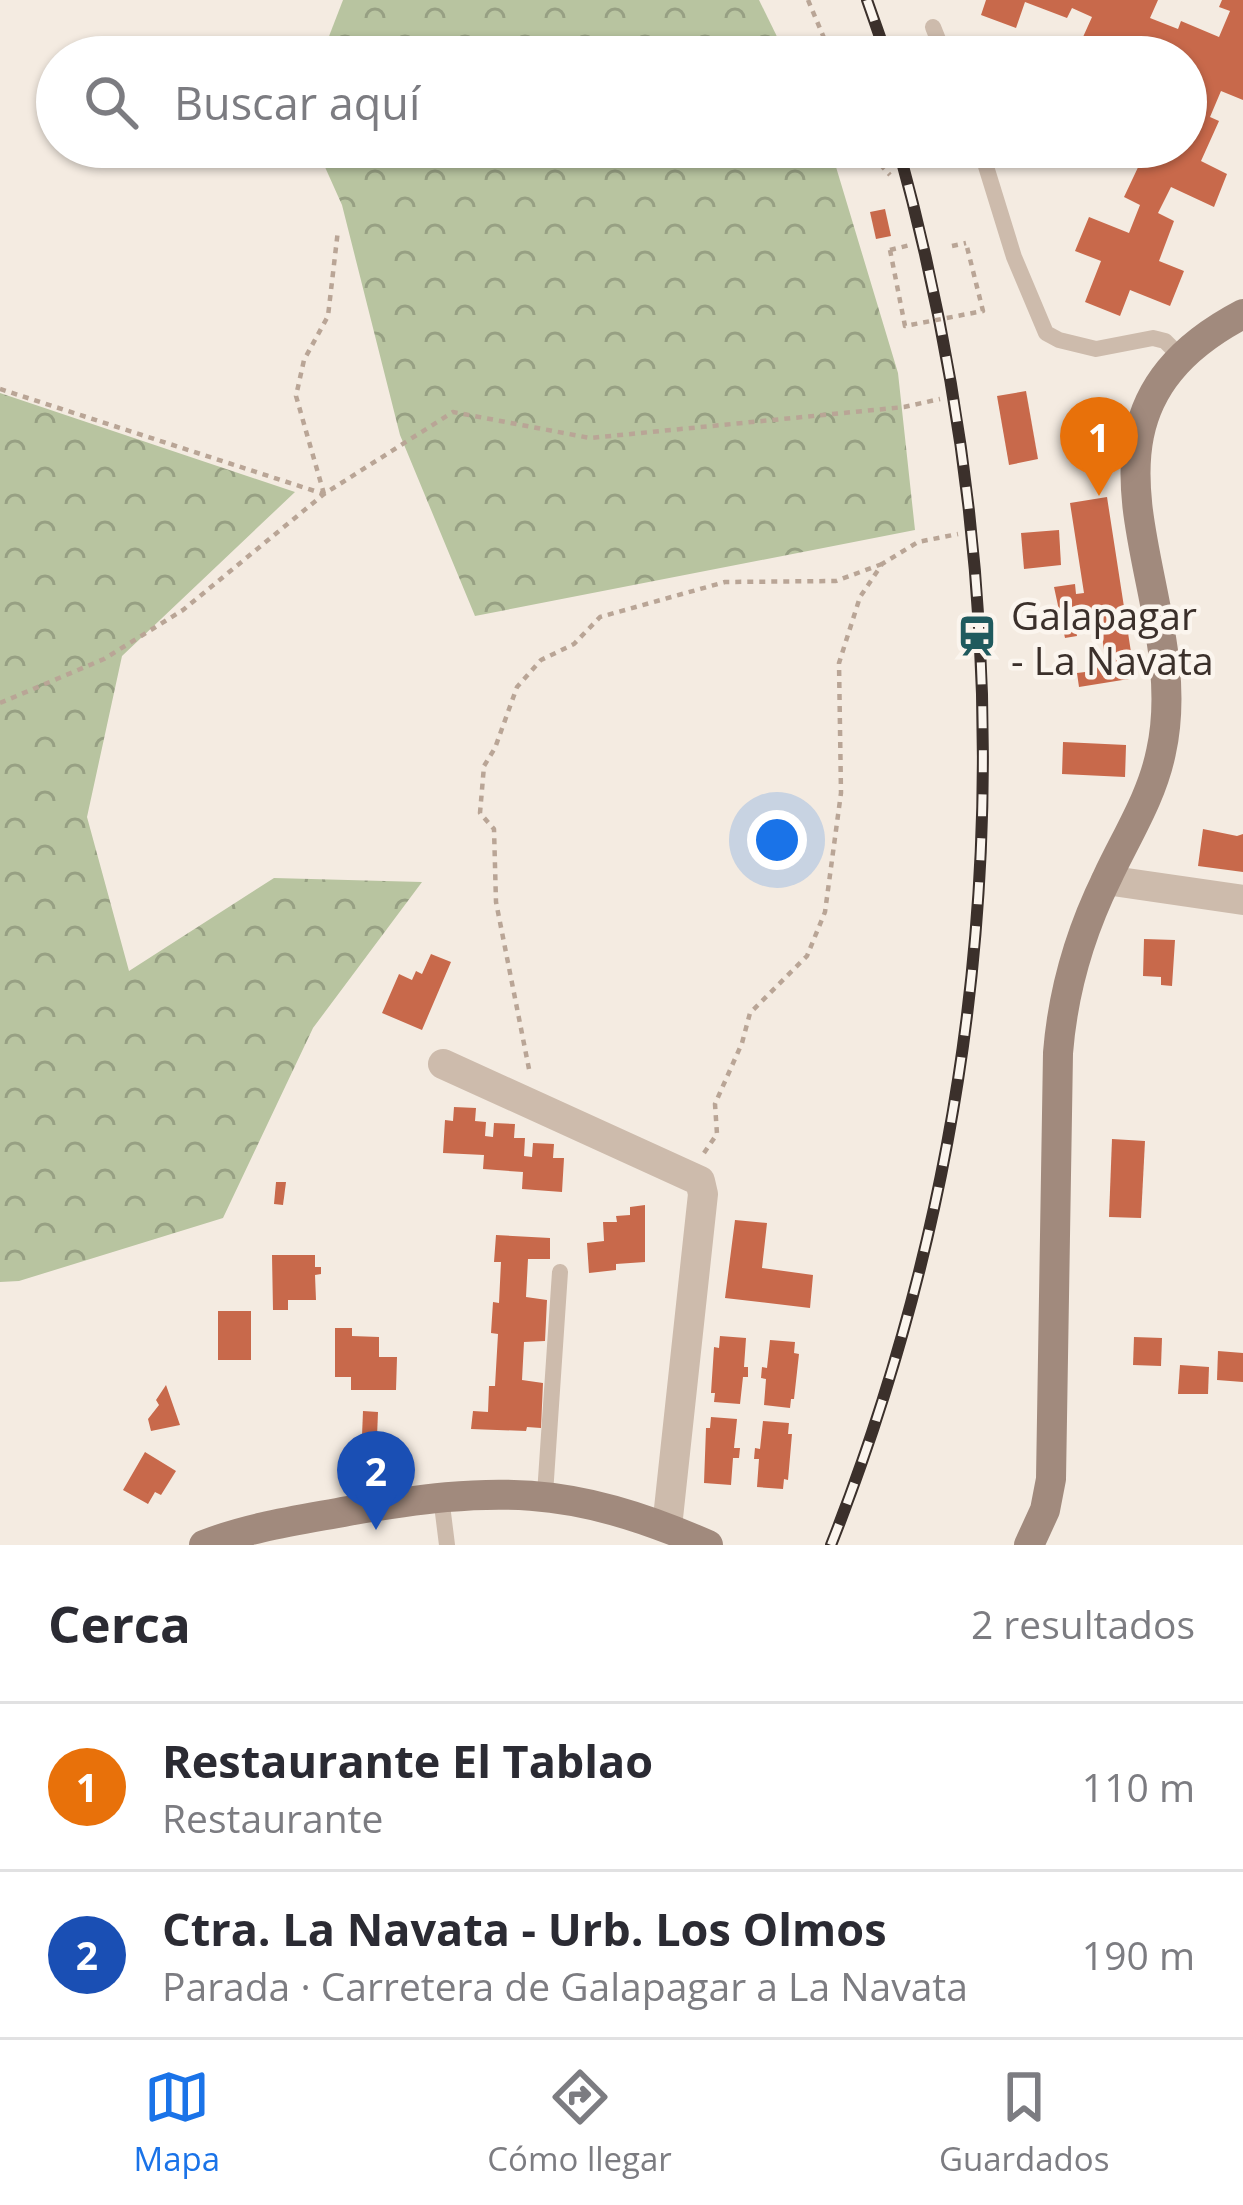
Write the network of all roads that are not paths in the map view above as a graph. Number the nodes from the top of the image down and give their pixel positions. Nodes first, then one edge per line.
1 (933, 27) dead end
2 (937, 36) edge
3 (986, 168) edge
4 (1243, 314) edge
5 (1181, 357) junction
6 (1106, 880) junction
7 (1243, 900) edge
8 (443, 1064) dead end
9 (560, 1272) dead end
10 (544, 1494) junction
11 (441, 1497) junction
12 (667, 1527) junction
13 (286, 1534) edge
14 (204, 1545) edge
15 (447, 1545) edge
16 (708, 1545) edge
17 (1029, 1545) edge

1 - 2 lane
3 - 5 lane
4 - 5 main road
5 - 6 main road
6 - 7 street
6 - 17 main road
8 - 12 street
9 - 10 lane
10 - 11 main road
10 - 12 main road
11 - 13 main road
11 - 15 lane
12 - 16 main road
13 - 14 main road

